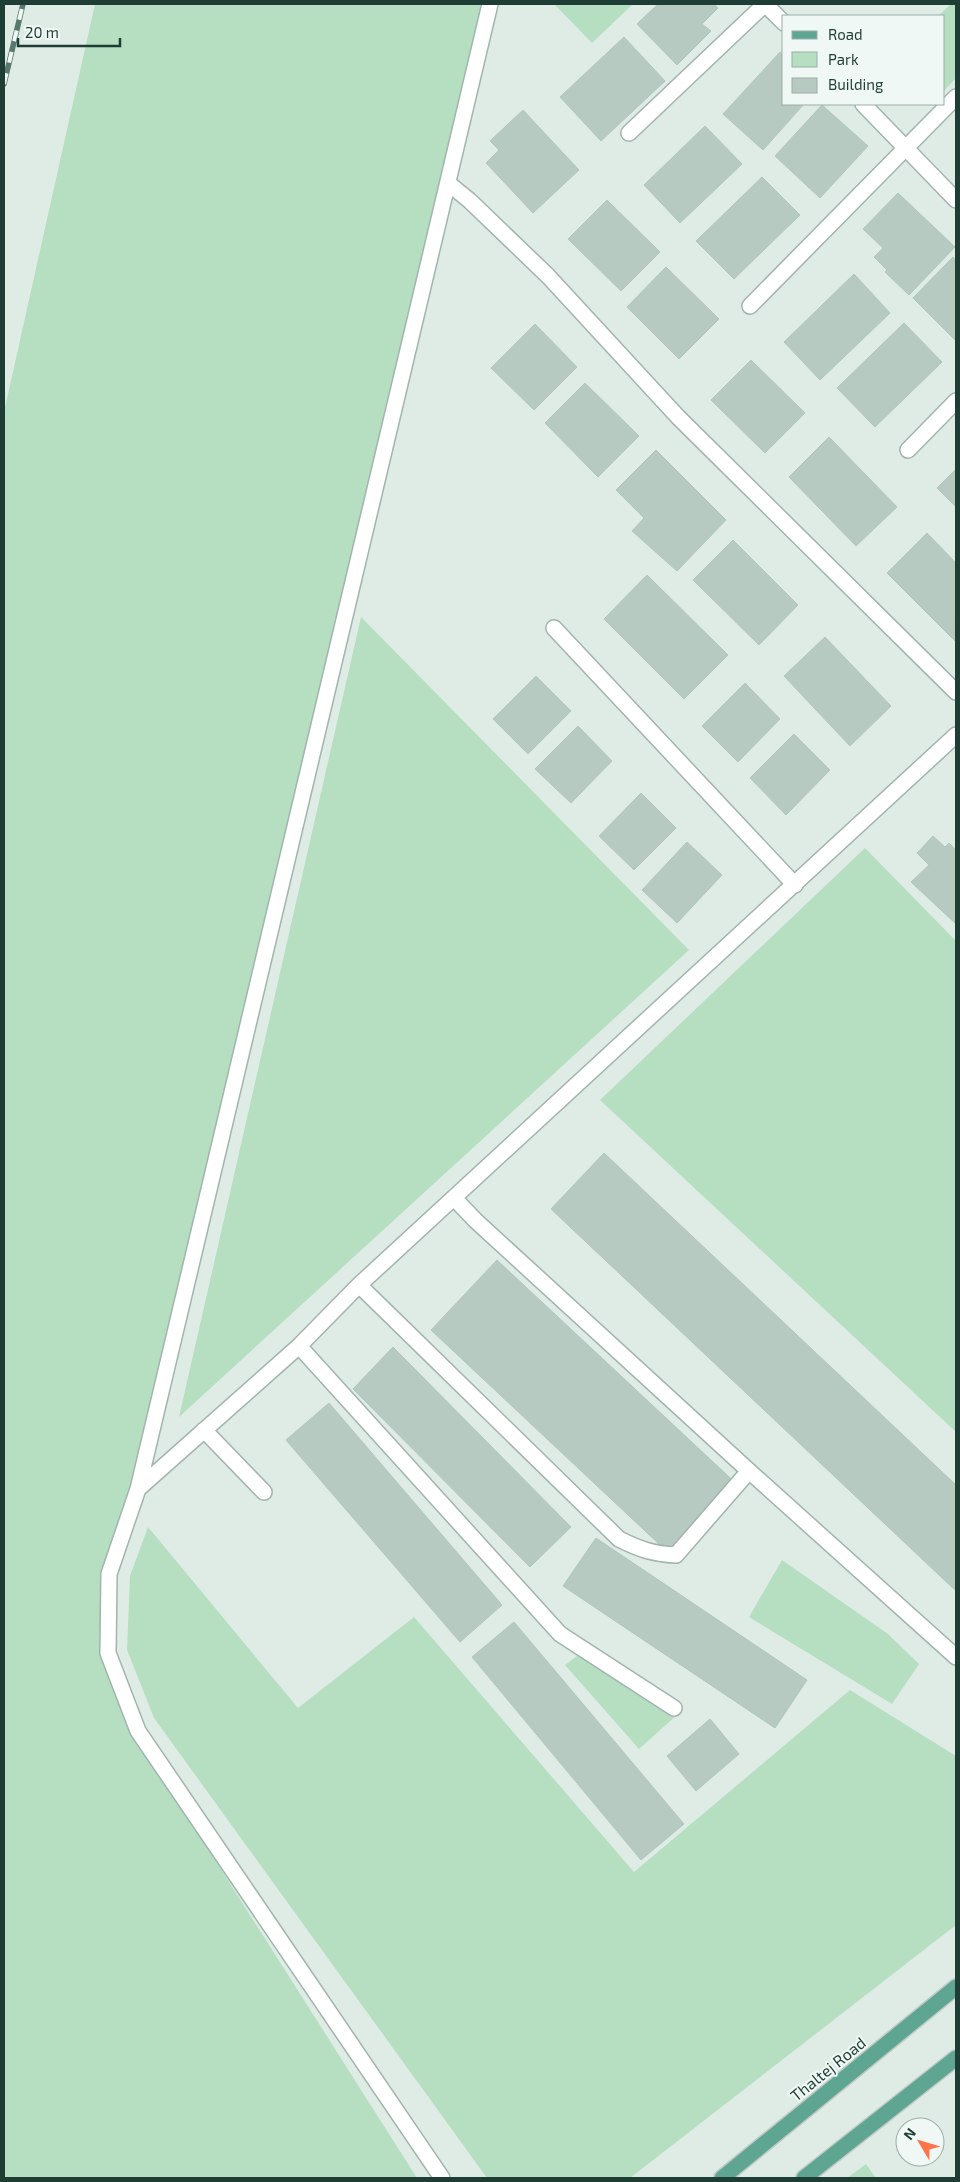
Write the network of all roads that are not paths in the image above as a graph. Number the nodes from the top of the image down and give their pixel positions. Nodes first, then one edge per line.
1 (490, 4) edge
2 (765, 4) edge
3 (782, 21) edge
4 (956, 97) edge
5 (864, 105) edge
6 (629, 133) dead end
7 (906, 148) junction
8 (448, 183) junction
9 (956, 200) edge
10 (750, 306) dead end
11 (956, 400) edge
12 (908, 450) dead end
13 (554, 628) dead end
14 (956, 692) edge
15 (956, 735) edge
16 (795, 885) junction
17 (454, 1198) junction
18 (359, 1285) junction
19 (299, 1346) junction
20 (204, 1430) junction
21 (749, 1471) junction
22 (138, 1488) junction
23 (264, 1492) dead end
24 (956, 1657) edge
25 (674, 1708) dead end
26 (956, 1987) edge
27 (956, 2058) edge
28 (442, 2178) edge
29 (722, 2178) edge
30 (804, 2178) edge

1 - 8 street
2 - 3 street
2 - 6 street
4 - 7 street
5 - 7 street
7 - 9 street
7 - 10 street
8 - 14 street
8 - 22 street
11 - 12 street
13 - 16 street
15 - 16 street
16 - 17 street
17 - 18 street
17 - 21 street
18 - 19 street
18 - 21 street
19 - 20 street
19 - 25 street
20 - 22 street
20 - 23 street
21 - 24 street
22 - 28 street
26 - 29 main road, Thaltej Road
27 - 30 main road

